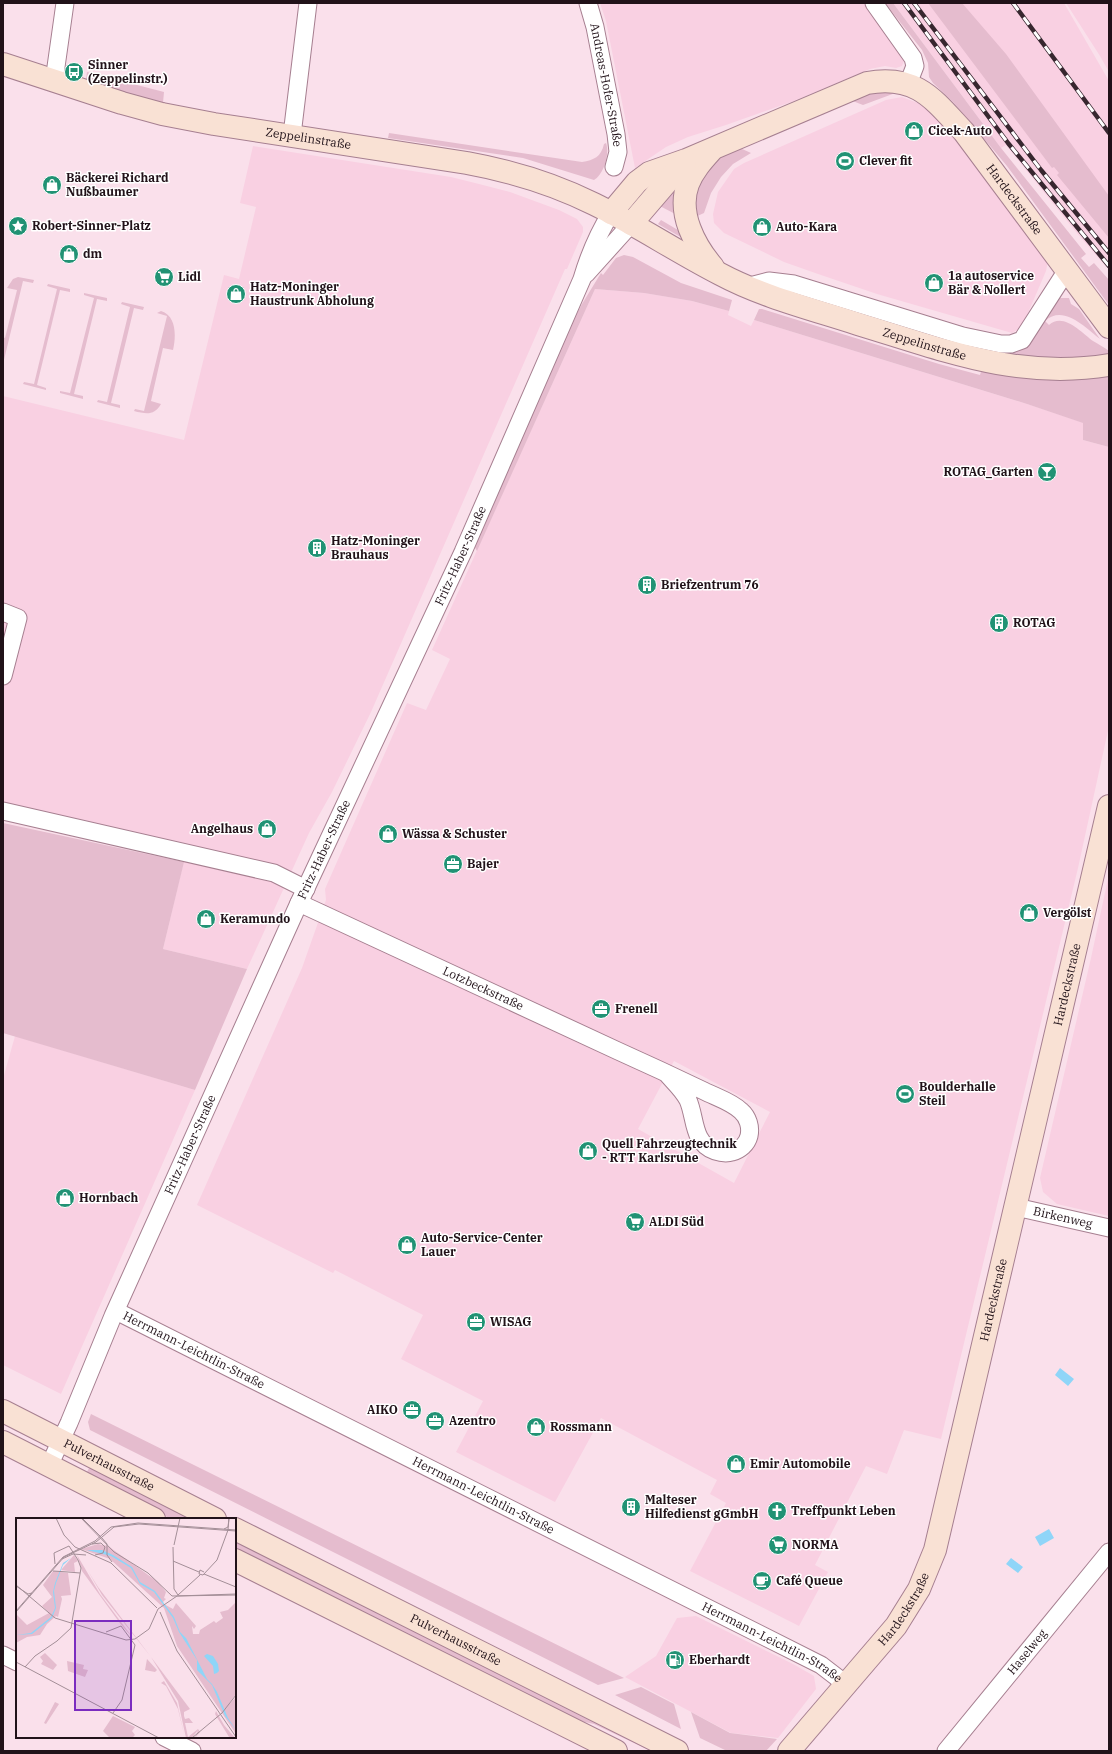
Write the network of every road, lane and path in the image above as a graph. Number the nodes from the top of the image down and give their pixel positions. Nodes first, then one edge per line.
1 (65, 3) edge
2 (308, 3) edge
3 (588, 3) edge
4 (874, 3) edge
5 (3, 64) edge
6 (54, 81) junction
7 (908, 84) junction
8 (292, 135) junction
9 (713, 147) junction
10 (686, 160) junction
11 (614, 167) dead end
12 (611, 213) junction
13 (631, 224) junction
14 (1067, 270) junction
15 (720, 274) junction
16 (582, 279) junction
17 (746, 287) junction
18 (1109, 327) edge
19 (1109, 365) edge
20 (3, 612) edge
21 (3, 676) edge
22 (1109, 806) edge
23 (3, 811) edge
24 (302, 896) junction
25 (667, 1074) junction
26 (1016, 1206) junction
27 (1109, 1228) edge
28 (116, 1311) junction
29 (3, 1410) edge
30 (61, 1441) junction
31 (3, 1442) edge
32 (49, 1466) junction
33 (152, 1518) edge
34 (213, 1518) edge
35 (236, 1530) edge
36 (1109, 1552) edge
37 (236, 1561) edge
38 (3, 1655) edge
39 (16, 1662) edge
40 (847, 1685) junction
41 (164, 1738) edge
42 (166, 1738) edge
43 (158, 1751) edge
44 (192, 1751) edge
45 (616, 1751) edge
46 (676, 1751) edge
47 (789, 1751) edge
48 (946, 1751) edge

1 - 6 street
2 - 8 street
3 - 11 street, Andreas-Hofer-Straße
4 - 7 street
5 - 6 street, Zeppelinstraße
6 - 8 street, Zeppelinstraße
7 - 9 street, Hardeckstraße
7 - 14 street, Hardeckstraße
8 - 12 street, Zeppelinstraße
9 - 10 street, Hardeckstraße
9 - 15 street
10 - 12 street, Hardeckstraße
10 - 13 street, Hardeckstraße
12 - 13 street, Zeppelinstraße
12 - 16 street, Fritz-Haber-Straße
13 - 15 street, Zeppelinstraße
13 - 16 street, Fritz-Haber-Straße
14 - 17 street, Zeppelinstraße
14 - 18 street, Hardeckstraße
15 - 17 street, Zeppelinstraße
16 - 24 street, Fritz-Haber-Straße
17 - 19 street, Zeppelinstraße
20 - 21 street
22 - 26 street, Hardeckstraße
23 - 24 street, Lotzbeckstraße
24 - 25 street, Lotzbeckstraße
24 - 28 street, Fritz-Haber-Straße
25 - 25 street, Lotzbeckstraße
26 - 27 street, Birkenweg
26 - 40 street, Hardeckstraße
28 - 30 street, Fritz-Haber-Straße
28 - 40 street, Herrmann-Leichtlin-Straße
29 - 30 street, Pulverhausstraße
30 - 32 street, Fritz-Haber-Straße
30 - 34 street, Pulverhausstraße
31 - 32 street
32 - 33 street
35 - 46 street, Pulverhausstraße
36 - 48 street, Haselweg
37 - 45 street
38 - 39 street
40 - 47 street, Hardeckstraße
41 - 43 street
42 - 44 street

